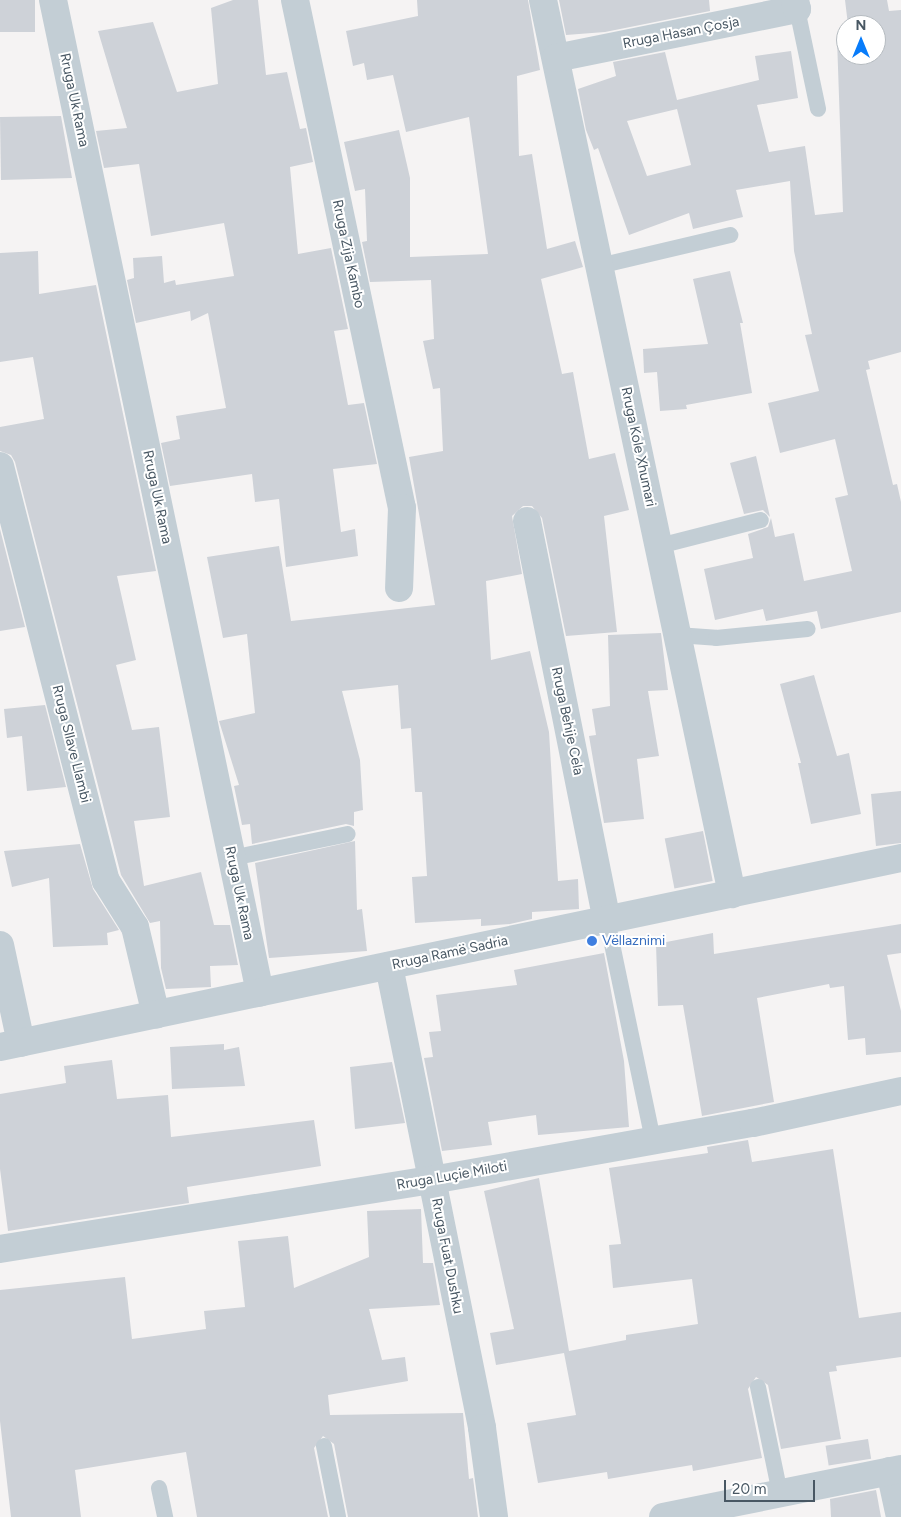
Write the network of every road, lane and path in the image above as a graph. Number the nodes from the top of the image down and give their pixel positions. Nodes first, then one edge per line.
1 (53, 0) edge
2 (295, 0) edge
3 (543, 0) edge
4 (796, 5) edge
5 (556, 58) junction
6 (818, 109) dead end
7 (730, 235) dead end
8 (599, 266) junction
9 (0, 466) edge
10 (761, 520) dead end
11 (527, 521) dead end
12 (658, 546) junction
13 (399, 588) dead end
14 (808, 629) dead end
15 (677, 635) junction
16 (348, 834) dead end
17 (232, 858) junction
18 (901, 858) edge
19 (732, 894) junction
20 (607, 920) junction
21 (0, 945) edge
22 (389, 966) junction
23 (260, 993) junction
24 (156, 1015) junction
25 (11, 1045) edge
26 (901, 1091) edge
27 (653, 1140) junction
28 (432, 1180) junction
29 (0, 1249) edge
30 (758, 1387) dead end
31 (324, 1446) dead end
32 (896, 1470) edge
33 (159, 1488) dead end
34 (780, 1493) junction
35 (746, 1509) edge
36 (165, 1517) edge
37 (338, 1517) edge
38 (494, 1517) edge
39 (662, 1517) edge
40 (900, 1517) edge

1 - 17 street, Rruga Uk Rama
2 - 13 street, Rruga Zija Kambo
3 - 5 street, Rruga Kole Xhumari
4 - 5 street, Rruga Hasan Çosja
4 - 6 lane
5 - 8 street, Rruga Kole Xhumari
7 - 8 lane
8 - 12 street, Rruga Kole Xhumari
9 - 24 street, Rruga Sllave Llambi
10 - 12 lane
11 - 20 street, Rruga Behije Cela
12 - 15 street, Rruga Kole Xhumari
14 - 15 lane
15 - 19 street, Rruga Kole Xhumari
16 - 17 lane
17 - 23 street, Rruga Uk Rama
18 - 19 street, Rruga Ramë Sadria
19 - 20 street, Rruga Ramë Sadria
20 - 22 street, Rruga Ramë Sadria
20 - 27 lane
21 - 25 street
22 - 23 street, Rruga Ramë Sadria
22 - 28 street, Rruga Fuat Dushku
23 - 24 street, Rruga Ramë Sadria
24 - 25 street, Rruga Ramë Sadria
26 - 27 street, Rruga Luçie Miloti
27 - 28 street, Rruga Luçie Miloti
28 - 29 street, Rruga Luçie Miloti
28 - 38 street, Rruga Fuat Dushku
30 - 34 lane
31 - 37 lane
32 - 34 street
32 - 40 street
33 - 36 lane
34 - 35 street
35 - 39 street

